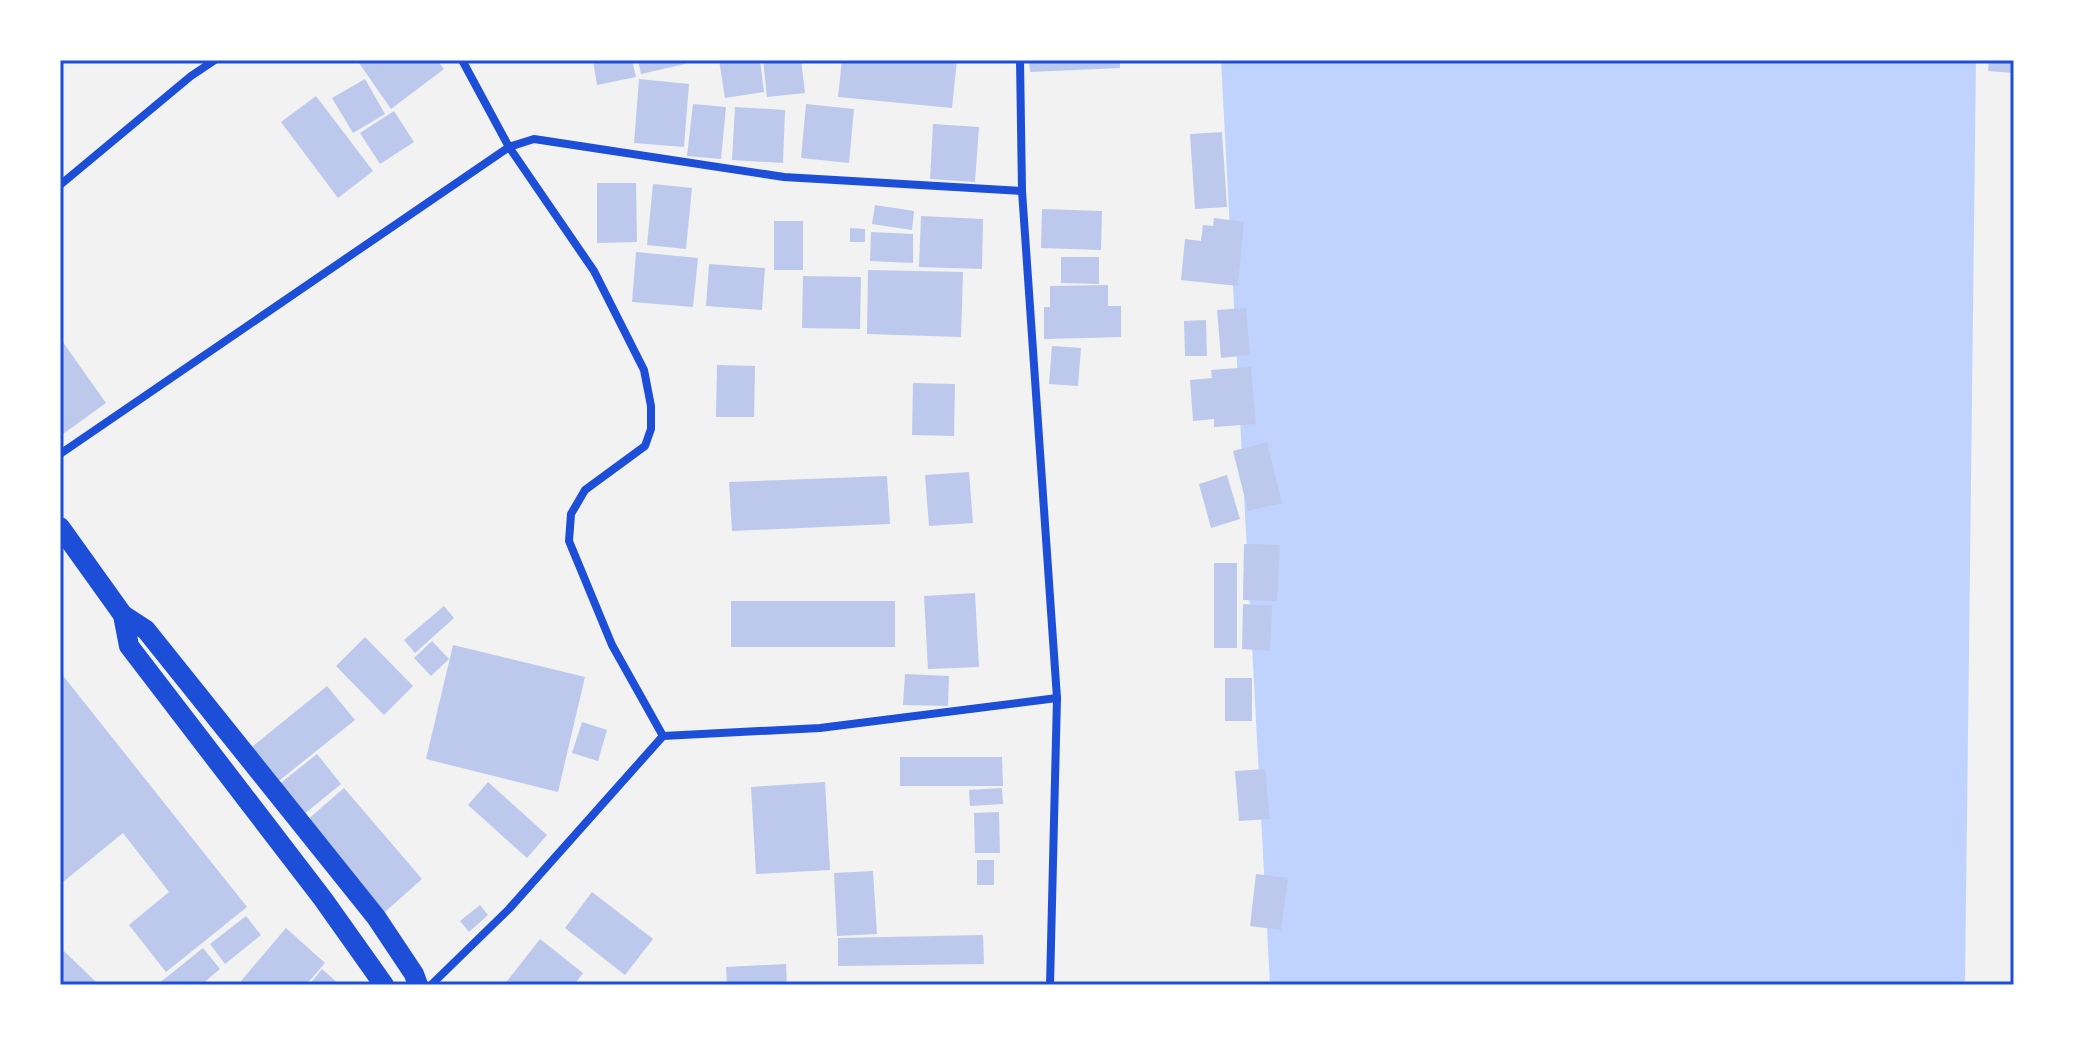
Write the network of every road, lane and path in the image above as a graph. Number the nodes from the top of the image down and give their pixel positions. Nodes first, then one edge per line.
1 (215, 60) edge
2 (462, 60) edge
3 (1020, 60) edge
4 (509, 147) junction
5 (60, 185) edge
6 (1022, 191) junction
7 (60, 454) edge
8 (60, 527) edge
9 (123, 615) junction
10 (1057, 698) junction
11 (663, 736) junction
12 (384, 985) edge
13 (418, 985) edge
14 (431, 985) edge
15 (1050, 985) edge

1 - 5 street
2 - 4 street
3 - 6 street
4 - 6 street
4 - 7 street
4 - 11 street
6 - 10 street
8 - 9 main road
9 - 12 main road
9 - 13 main road
10 - 11 street
10 - 15 street
11 - 14 street

